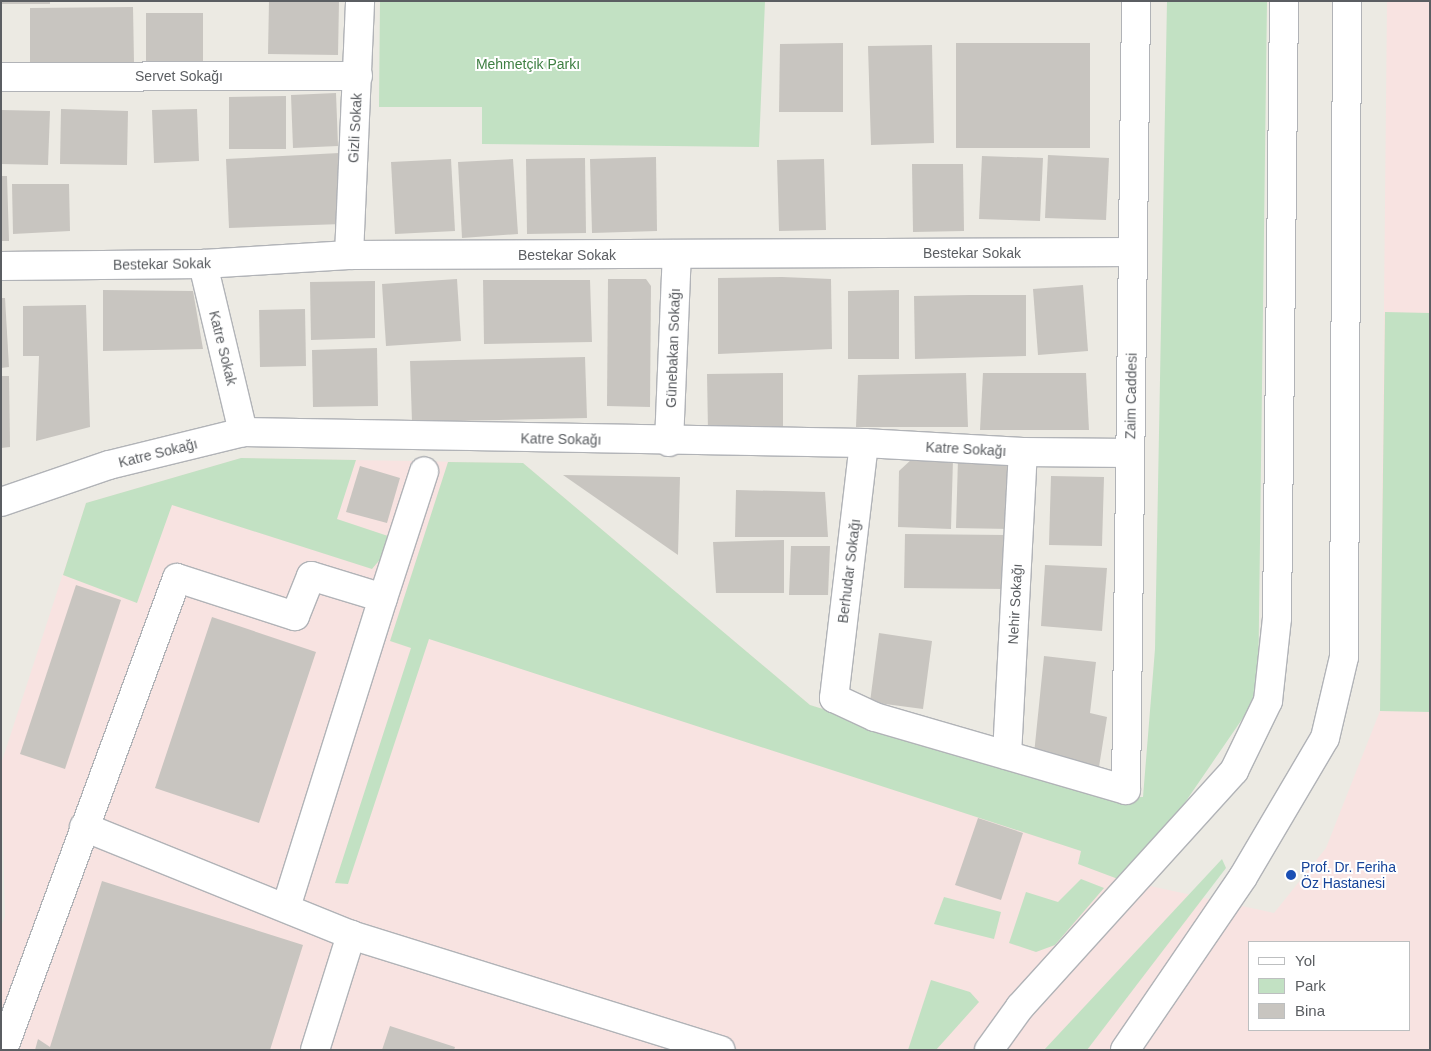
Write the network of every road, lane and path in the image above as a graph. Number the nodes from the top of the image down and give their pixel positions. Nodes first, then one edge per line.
1 (360, 1) edge
2 (1136, 1) edge
3 (1284, 1) edge
4 (1347, 1) edge
5 (1, 76) edge
6 (358, 76) junction
7 (1133, 252) junction
8 (677, 254) junction
9 (348, 255) junction
10 (203, 264) junction
11 (1, 266) edge
12 (244, 432) junction
13 (669, 442) junction
14 (864, 443) junction
15 (1023, 452) junction
16 (1130, 453) junction
17 (424, 472) dead end
18 (1, 502) edge
19 (383, 598) junction
20 (1007, 755) junction
21 (84, 826) junction
22 (286, 907) junction
23 (352, 935) junction
24 (4, 1050) edge
25 (315, 1050) edge
26 (721, 1050) edge
27 (989, 1050) edge
28 (1125, 1050) edge

1 - 6 street, Gizli Sokak
2 - 7 street, Zaim Caddesi
3 - 27 street
4 - 28 street
5 - 6 street, Servet Sokağı
6 - 9 street, Gizli Sokak
7 - 8 street, Bestekar Sokak
7 - 16 street, Zaim Caddesi
8 - 9 street, Bestekar Sokak
8 - 13 street, Günebakan Sokağı
9 - 10 street, Bestekar Sokak
10 - 11 street, Bestekar Sokak
10 - 12 street, Katre Sokak
12 - 13 street, Katre Sokağı
12 - 18 street, Katre Sokağı
13 - 14 street, Katre Sokağı
14 - 15 street, Katre Sokağı
14 - 20 street, Berhudar Sokağı
15 - 16 street, Katre Sokağı
15 - 20 street, Nehir Sokağı
16 - 20 street, Zaim Caddesi
17 - 19 street
19 - 21 street
19 - 22 street
21 - 22 street
21 - 24 street
22 - 23 street
23 - 25 street
23 - 26 street

